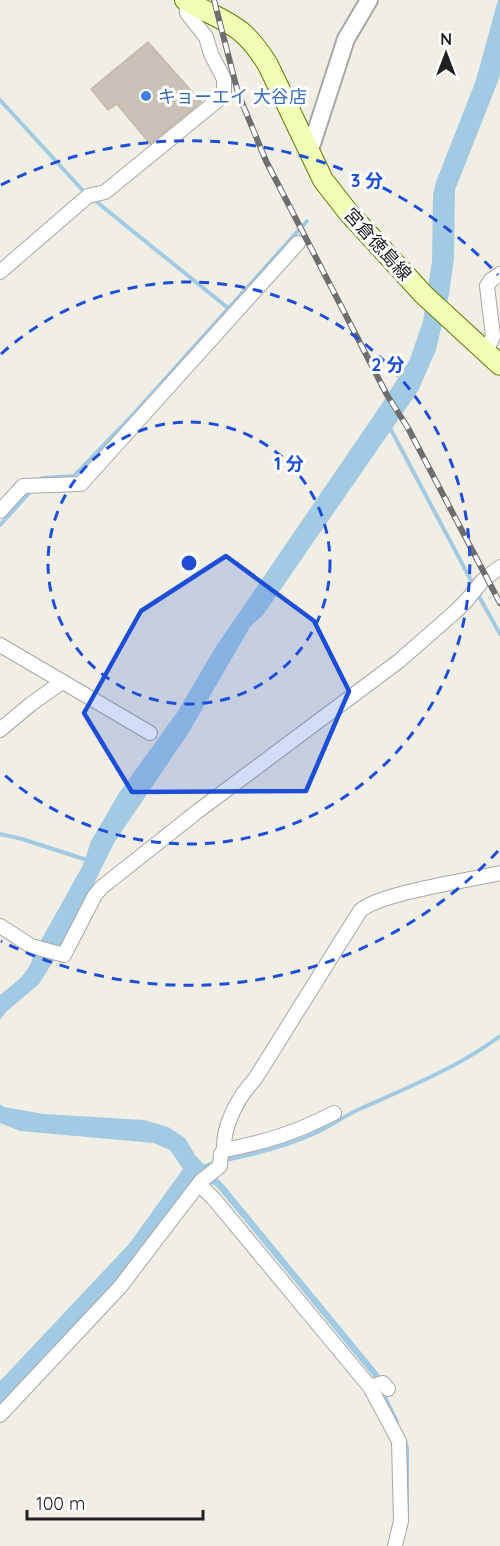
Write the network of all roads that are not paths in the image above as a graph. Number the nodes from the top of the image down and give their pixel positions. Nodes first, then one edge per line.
1 (186, 0) edge
2 (369, 0) edge
3 (309, 153) junction
4 (298, 243) dead end
5 (0, 272) edge
6 (500, 274) edge
7 (493, 359) edge
8 (0, 511) edge
9 (496, 569) edge
10 (0, 645) edge
11 (62, 682) junction
12 (0, 730) edge
13 (150, 733) dead end
14 (500, 873) edge
15 (0, 926) edge
16 (334, 1113) dead end
17 (213, 1168) junction
18 (0, 1415) edge
19 (395, 1546) edge

1 - 3 main road, 宮倉徳島線
1 - 5 street
2 - 3 street
3 - 7 main road, 宮倉徳島線
4 - 8 street
6 - 7 street
9 - 15 street
10 - 11 street
11 - 12 street
11 - 13 street
14 - 17 street
16 - 17 street
17 - 18 street
17 - 19 street

